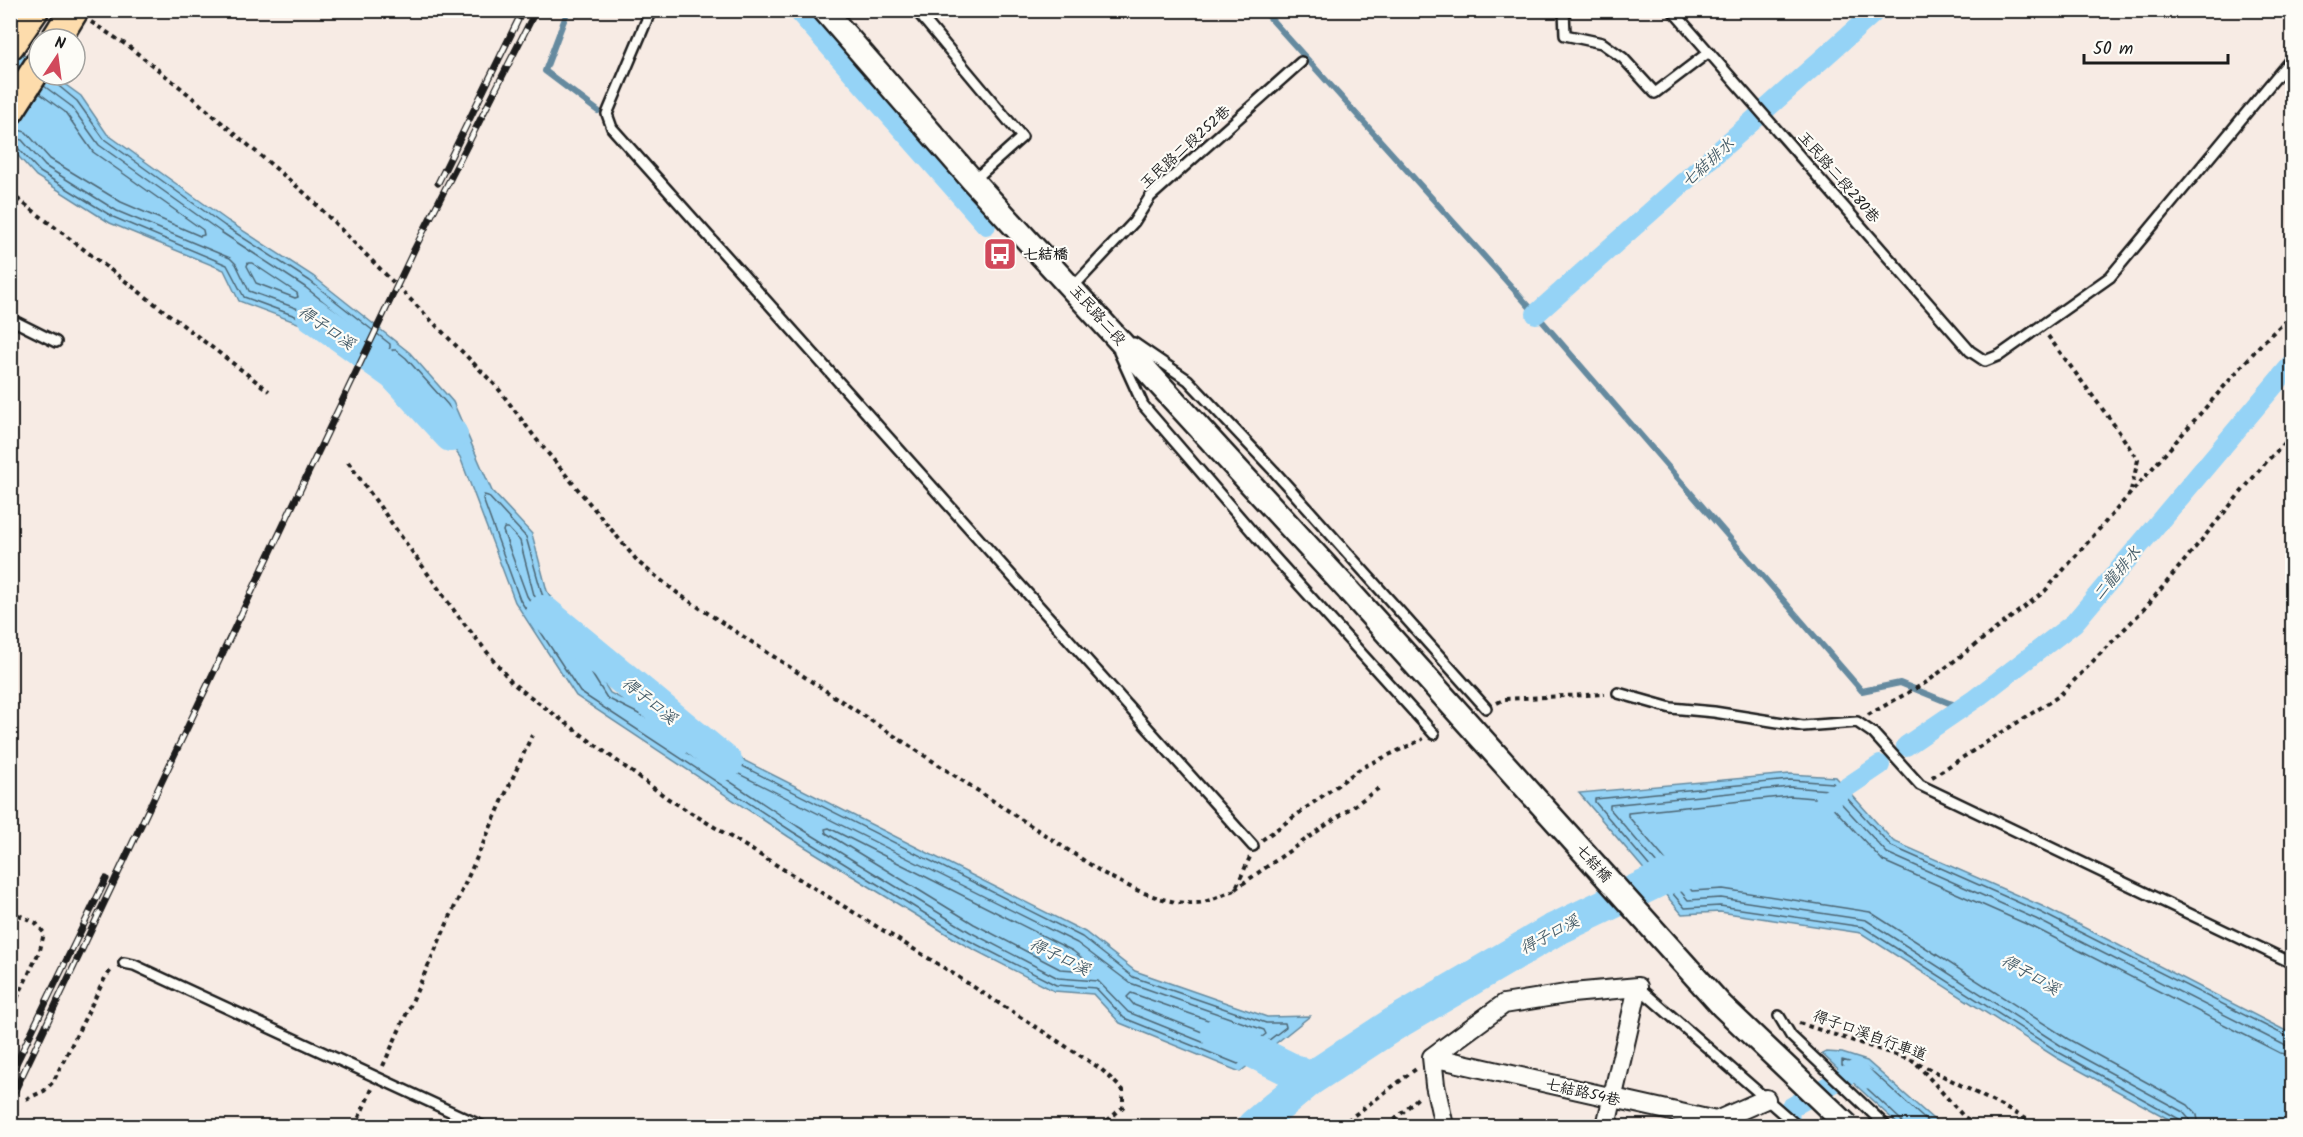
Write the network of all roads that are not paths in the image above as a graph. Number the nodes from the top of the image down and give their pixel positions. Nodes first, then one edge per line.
1 (651, 10) edge
2 (824, 10) edge
3 (916, 10) edge
4 (1564, 10) edge
5 (1672, 10) edge
6 (33, 11) edge
7 (74, 11) edge
8 (64, 27) edge
9 (10, 45) edge
10 (1709, 52) junction
11 (2292, 58) edge
12 (1301, 62) dead end
13 (27, 84) edge
14 (10, 110) edge
15 (973, 181) junction
16 (1073, 287) junction
17 (10, 319) edge
18 (1107, 325) junction
19 (56, 342) dead end
20 (1349, 591) joint
21 (1618, 693) dead end
22 (1486, 708) dead end
23 (1434, 734) dead end
24 (1253, 846) road end
25 (124, 963) road end
26 (2292, 963) edge
27 (1638, 987) junction
28 (1779, 1016) road end
29 (1432, 1057) junction
30 (1612, 1099) junction
31 (1766, 1099) junction
32 (1715, 1124) edge
33 (482, 1126) edge
34 (1444, 1126) edge
35 (1606, 1126) edge
36 (1797, 1126) edge
37 (1848, 1126) edge
38 (1886, 1126) edge

1 - 24 lane
2 - 15 street, 玉民路二段
3 - 15 lane
4 - 10 lane
5 - 10 lane, 玉民路二段280巷
6 - 9 main road
7 - 8 main road
10 - 11 lane, 玉民路二段280巷
12 - 16 lane, 玉民路二段252巷
13 - 14 main road
15 - 16 street, 玉民路二段
16 - 18 street, 玉民路二段
17 - 19 lane
18 - 20 street, 玉民路二段
18 - 22 lane
18 - 23 lane
20 - 37 street, 七結橋, bridge
21 - 26 lane
25 - 33 lane
27 - 29 street
27 - 30 street
27 - 31 lane
28 - 38 lane
29 - 30 street, 七結路54巷
29 - 34 street
30 - 32 street, 七結路54巷
30 - 35 street
31 - 32 street, 七結路54巷
31 - 36 lane

